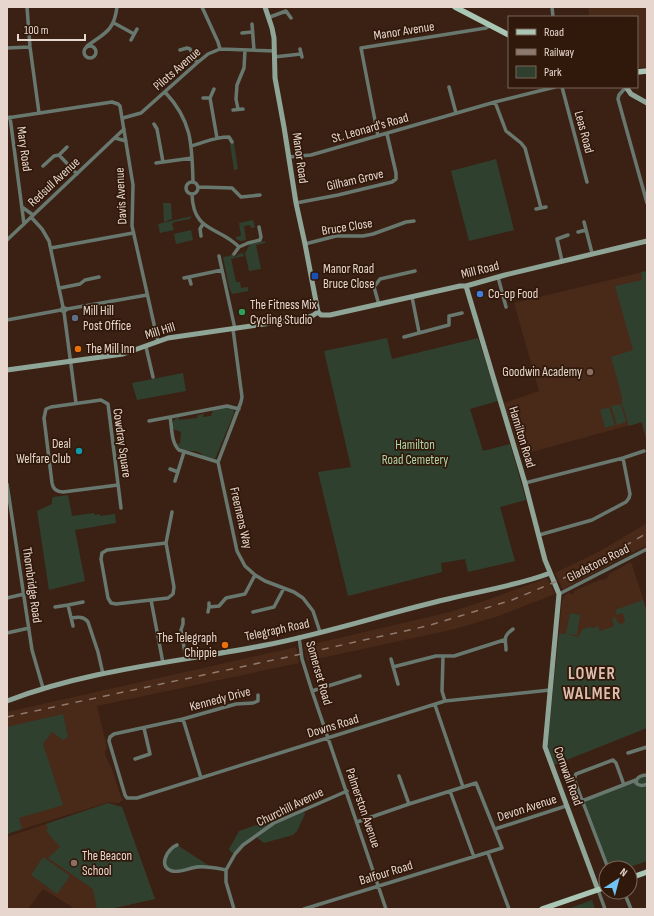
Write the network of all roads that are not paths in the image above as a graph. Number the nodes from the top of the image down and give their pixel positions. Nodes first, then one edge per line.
1 (27, 7) edge
2 (117, 7) edge
3 (202, 7) edge
4 (265, 7) edge
5 (455, 7) edge
6 (270, 17) junction
7 (291, 18) dead end
8 (114, 23) junction
9 (252, 24) dead end
10 (490, 25) junction
11 (137, 29) dead end
12 (252, 32) junction
13 (242, 33) dead end
14 (134, 34) junction
15 (508, 34) edge
16 (131, 40) dead end
17 (95, 41) junction
18 (87, 46) junction
19 (30, 47) junction
20 (7, 48) edge
21 (94, 48) junction
22 (300, 48) dead end
23 (220, 49) junction
24 (180, 50) dead end
25 (245, 50) junction
26 (254, 50) junction
27 (274, 51) junction
28 (274, 57) junction
29 (197, 63) junction
30 (450, 87) dead end
31 (551, 88) edge
32 (562, 88) edge
33 (625, 88) edge
34 (627, 88) edge
35 (214, 89) dead end
36 (165, 92) junction
37 (203, 98) dead end
38 (210, 98) junction
39 (494, 102) junction
40 (647, 103) edge
41 (243, 109) dead end
42 (233, 110) dead end
43 (238, 110) junction
44 (39, 113) junction
45 (456, 113) junction
46 (8, 117) edge
47 (123, 118) junction
48 (154, 124) dead end
49 (124, 129) junction
50 (387, 134) junction
51 (378, 136) junction
52 (115, 138) junction
53 (217, 138) junction
54 (126, 141) junction
55 (232, 142) dead end
56 (191, 146) junction
57 (67, 148) dead end
58 (59, 155) junction
59 (290, 157) junction
60 (192, 158) junction
61 (163, 162) junction
62 (156, 163) dead end
63 (43, 166) dead end
64 (77, 174) junction
65 (193, 182) junction
66 (587, 182) dead end
67 (198, 187) junction
68 (192, 194) junction
69 (260, 195) dead end
70 (296, 203) junction
71 (647, 203) edge
72 (22, 207) junction
73 (546, 207) dead end
74 (541, 208) junction
75 (536, 209) dead end
76 (32, 216) junction
77 (414, 221) dead end
78 (584, 222) dead end
79 (24, 224) junction
80 (203, 224) junction
81 (259, 227) dead end
82 (586, 230) junction
83 (578, 232) dead end
84 (133, 233) junction
85 (568, 235) dead end
86 (201, 236) dead end
87 (7, 240) edge
88 (647, 241) edge
89 (305, 244) junction
90 (239, 247) junction
91 (51, 248) junction
92 (234, 254) dead end
93 (592, 254) junction
94 (219, 256) dead end
95 (562, 261) junction
96 (222, 270) junction
97 (415, 271) dead end
98 (99, 277) dead end
99 (189, 277) junction
100 (498, 277) junction
101 (184, 278) dead end
102 (191, 284) dead end
103 (466, 286) junction
104 (60, 288) junction
105 (147, 295) junction
106 (412, 297) junction
107 (379, 305) junction
108 (506, 307) dead end
109 (64, 310) junction
110 (318, 312) junction
111 (462, 313) dead end
112 (7, 320) edge
113 (234, 329) junction
114 (419, 332) junction
115 (404, 337) dead end
116 (158, 342) junction
117 (146, 347) junction
118 (70, 361) junction
119 (7, 370) edge
120 (153, 377) dead end
121 (76, 403) junction
122 (239, 409) junction
123 (170, 418) junction
124 (149, 421) dead end
125 (644, 451) dead end
126 (184, 452) junction
127 (623, 458) junction
128 (218, 462) junction
129 (170, 469) dead end
130 (178, 472) junction
131 (175, 481) dead end
132 (524, 483) junction
133 (7, 484) edge
134 (118, 485) junction
135 (121, 508) dead end
136 (172, 512) dead end
137 (539, 535) junction
138 (166, 543) junction
139 (647, 549) edge
140 (550, 572) junction
141 (254, 575) junction
142 (284, 588) junction
143 (24, 594) junction
144 (559, 594) junction
145 (7, 598) edge
146 (151, 600) junction
147 (83, 602) dead end
148 (68, 605) junction
149 (55, 607) dead end
150 (208, 612) dead end
151 (253, 612) dead end
152 (71, 618) junction
153 (183, 619) dead end
154 (72, 626) dead end
155 (28, 628) junction
156 (513, 629) dead end
157 (320, 632) junction
158 (7, 633) edge
159 (299, 637) junction
160 (504, 640) junction
161 (506, 650) dead end
162 (443, 657) junction
163 (186, 659) junction
164 (391, 660) dead end
165 (163, 663) junction
166 (393, 666) junction
167 (103, 674) junction
168 (360, 676) dead end
169 (398, 684) dead end
170 (43, 688) junction
171 (312, 690) junction
172 (550, 690) junction
173 (258, 695) dead end
174 (7, 701) edge
175 (445, 701) junction
176 (435, 705) junction
177 (183, 719) junction
178 (144, 728) junction
179 (329, 737) junction
180 (647, 747) edge
181 (628, 753) dead end
182 (135, 759) dead end
183 (647, 775) edge
184 (399, 776) dead end
185 (201, 778) junction
186 (636, 780) junction
187 (647, 784) edge
188 (624, 785) junction
189 (463, 787) junction
190 (347, 791) junction
191 (450, 791) junction
192 (582, 801) junction
193 (409, 804) junction
194 (566, 806) junction
195 (357, 822) junction
196 (495, 829) junction
197 (177, 845) dead end
198 (488, 853) junction
199 (474, 857) junction
200 (605, 860) edge
201 (226, 870) junction
202 (379, 886) junction
203 (598, 890) joint
204 (554, 907) edge
205 (234, 909) edge
206 (304, 909) edge
207 (386, 909) edge
208 (509, 909) edge
209 (542, 909) edge

1 - 19 street
2 - 8 street
3 - 23 street
4 - 6 main road, Manor Road
5 - 10 main road
6 - 7 street
6 - 27 main road, Manor Road
8 - 14 street
8 - 17 street
9 - 12 street
10 - 15 main road
10 - 51 street, Manor Avenue
11 - 14 street
12 - 13 street
12 - 26 street
14 - 16 street
17 - 18 street
17 - 21 street
18 - 21 street
18 - 21 street
19 - 20 street
19 - 44 street
22 - 28 street
23 - 25 street, Pilots Avenue
23 - 29 street, Pilots Avenue
24 - 29 street
25 - 26 street, Pilots Avenue
25 - 43 street
26 - 27 street, Pilots Avenue
27 - 28 main road, Manor Road
28 - 59 main road, Manor Road
29 - 36 street, Pilots Avenue
30 - 45 street
31 - 39 street, St. Leonard's Road
32 - 66 street, Leas Road
33 - 71 street
34 - 40 main road
35 - 38 street
36 - 47 street, Pilots Avenue
36 - 56 street
37 - 38 street
38 - 53 street
39 - 45 street, St. Leonard's Road
39 - 74 street
41 - 43 street
42 - 43 street
44 - 46 street, Davis Avenue
44 - 47 street, Davis Avenue
45 - 50 street, St. Leonard's Road
46 - 72 street, Mary Road
47 - 49 street, Davis Avenue
48 - 61 street
49 - 52 street, Redsull Avenue
49 - 54 street, Davis Avenue
50 - 51 street, St. Leonard's Road
50 - 70 street, Gilham Grove
51 - 59 street, St. Leonard's Road
52 - 54 street
52 - 64 street, Redsull Avenue
53 - 55 street
53 - 56 street
54 - 84 street, Davis Avenue
56 - 60 street
57 - 58 street
58 - 63 street
58 - 64 street
59 - 70 main road, Manor Road
60 - 61 street
60 - 65 street
61 - 62 street
64 - 76 street, Redsull Avenue
65 - 67 street
65 - 68 street
67 - 68 street
67 - 69 street
68 - 80 street
70 - 89 main road, Manor Road
72 - 76 street
72 - 79 street, Mary Road
73 - 74 street
74 - 75 street
76 - 79 street, Redsull Avenue
76 - 91 street
77 - 89 street, Bruce Close
78 - 82 street
79 - 87 street, Redsull Avenue
80 - 86 street
80 - 90 street
81 - 90 street
82 - 83 street
82 - 93 street
84 - 91 street
84 - 105 street, Davis Avenue
85 - 95 street
88 - 93 main road, Mill Road
89 - 110 main road, Manor Road
90 - 92 street
91 - 104 street
93 - 95 main road, Mill Road
94 - 96 street
95 - 100 main road, Mill Road
96 - 99 street
96 - 113 street
97 - 107 street
98 - 104 street
99 - 101 street
99 - 102 street
100 - 103 main road, Mill Road
100 - 108 street
103 - 106 main road, Mill Road
103 - 132 main road, Hamilton Road
104 - 109 street
105 - 109 street
105 - 116 street, Davis Avenue
106 - 107 main road, Mill Road
106 - 114 street
107 - 110 main road, Mill Road
109 - 112 street
109 - 118 street
110 - 113 main road, Mill Hill
111 - 114 street
113 - 116 main road, Mill Hill
113 - 122 street
114 - 115 street
116 - 117 main road, Mill Hill
117 - 118 main road, Mill Hill
117 - 120 street
118 - 119 main road, Mill Hill
118 - 121 street
121 - 134 street, Cowdray Square
121 - 134 street, Cowdray Square
122 - 123 street
122 - 128 street
123 - 124 street
123 - 126 street
125 - 127 street
126 - 128 street
126 - 130 street
127 - 132 street
127 - 137 street
128 - 141 street, Freemens Way
129 - 130 street
130 - 131 street
132 - 137 main road, Hamilton Road
133 - 143 street, Thornbridge Road
134 - 135 street
136 - 138 street
137 - 140 main road, Hamilton Road
138 - 146 street
138 - 146 street
139 - 144 street, Gladstone Road
140 - 144 main road, Hamilton Road
140 - 157 main road, Telegraph Road
141 - 142 street, Freemens Way
141 - 150 street
142 - 151 street
142 - 157 street, Freemens Way
143 - 145 street
143 - 155 street, Thornbridge Road
144 - 172 main road, Cornwall Road
146 - 165 street
147 - 148 street
148 - 149 street
148 - 152 street
152 - 154 street
152 - 167 street
153 - 163 street
155 - 158 street
155 - 170 street, Thornbridge Road
156 - 160 street
157 - 159 main road, Telegraph Road
159 - 163 main road, Telegraph Road
159 - 171 street, Somerset Road
160 - 161 street
160 - 162 street
162 - 166 street
162 - 175 street
163 - 165 main road, Telegraph Road
164 - 166 street
165 - 167 main road, Telegraph Road
166 - 169 street
167 - 170 main road, Telegraph Road
168 - 171 street
170 - 174 main road, Telegraph Road
171 - 179 street, Somerset Road
172 - 175 street, Downs Road
172 - 194 main road, Cornwall Road
173 - 177 street, Kennedy Drive
175 - 176 street, Downs Road
176 - 179 street, Downs Road
176 - 189 street
177 - 178 street
177 - 185 street
178 - 182 street
178 - 185 street, Downs Road
179 - 185 street, Downs Road
179 - 190 street, Palmerston Avenue
180 - 181 street
183 - 186 street
184 - 193 street
186 - 187 street
186 - 188 street
188 - 192 street
188 - 192 street
189 - 191 street
189 - 196 street
190 - 195 street, Palmerston Avenue
190 - 201 street, Churchill Avenue
191 - 193 street
191 - 199 street
192 - 200 street
193 - 195 street
194 - 196 street, Devon Avenue
194 - 203 main road, Cornwall Road
195 - 202 street, Palmerston Avenue
196 - 198 street
197 - 201 street
198 - 199 street, Balfour Road
198 - 208 street
199 - 202 street, Balfour Road
201 - 205 street
202 - 206 street, Balfour Road
202 - 207 street, Palmerston Avenue
203 - 204 main road
204 - 209 main road

